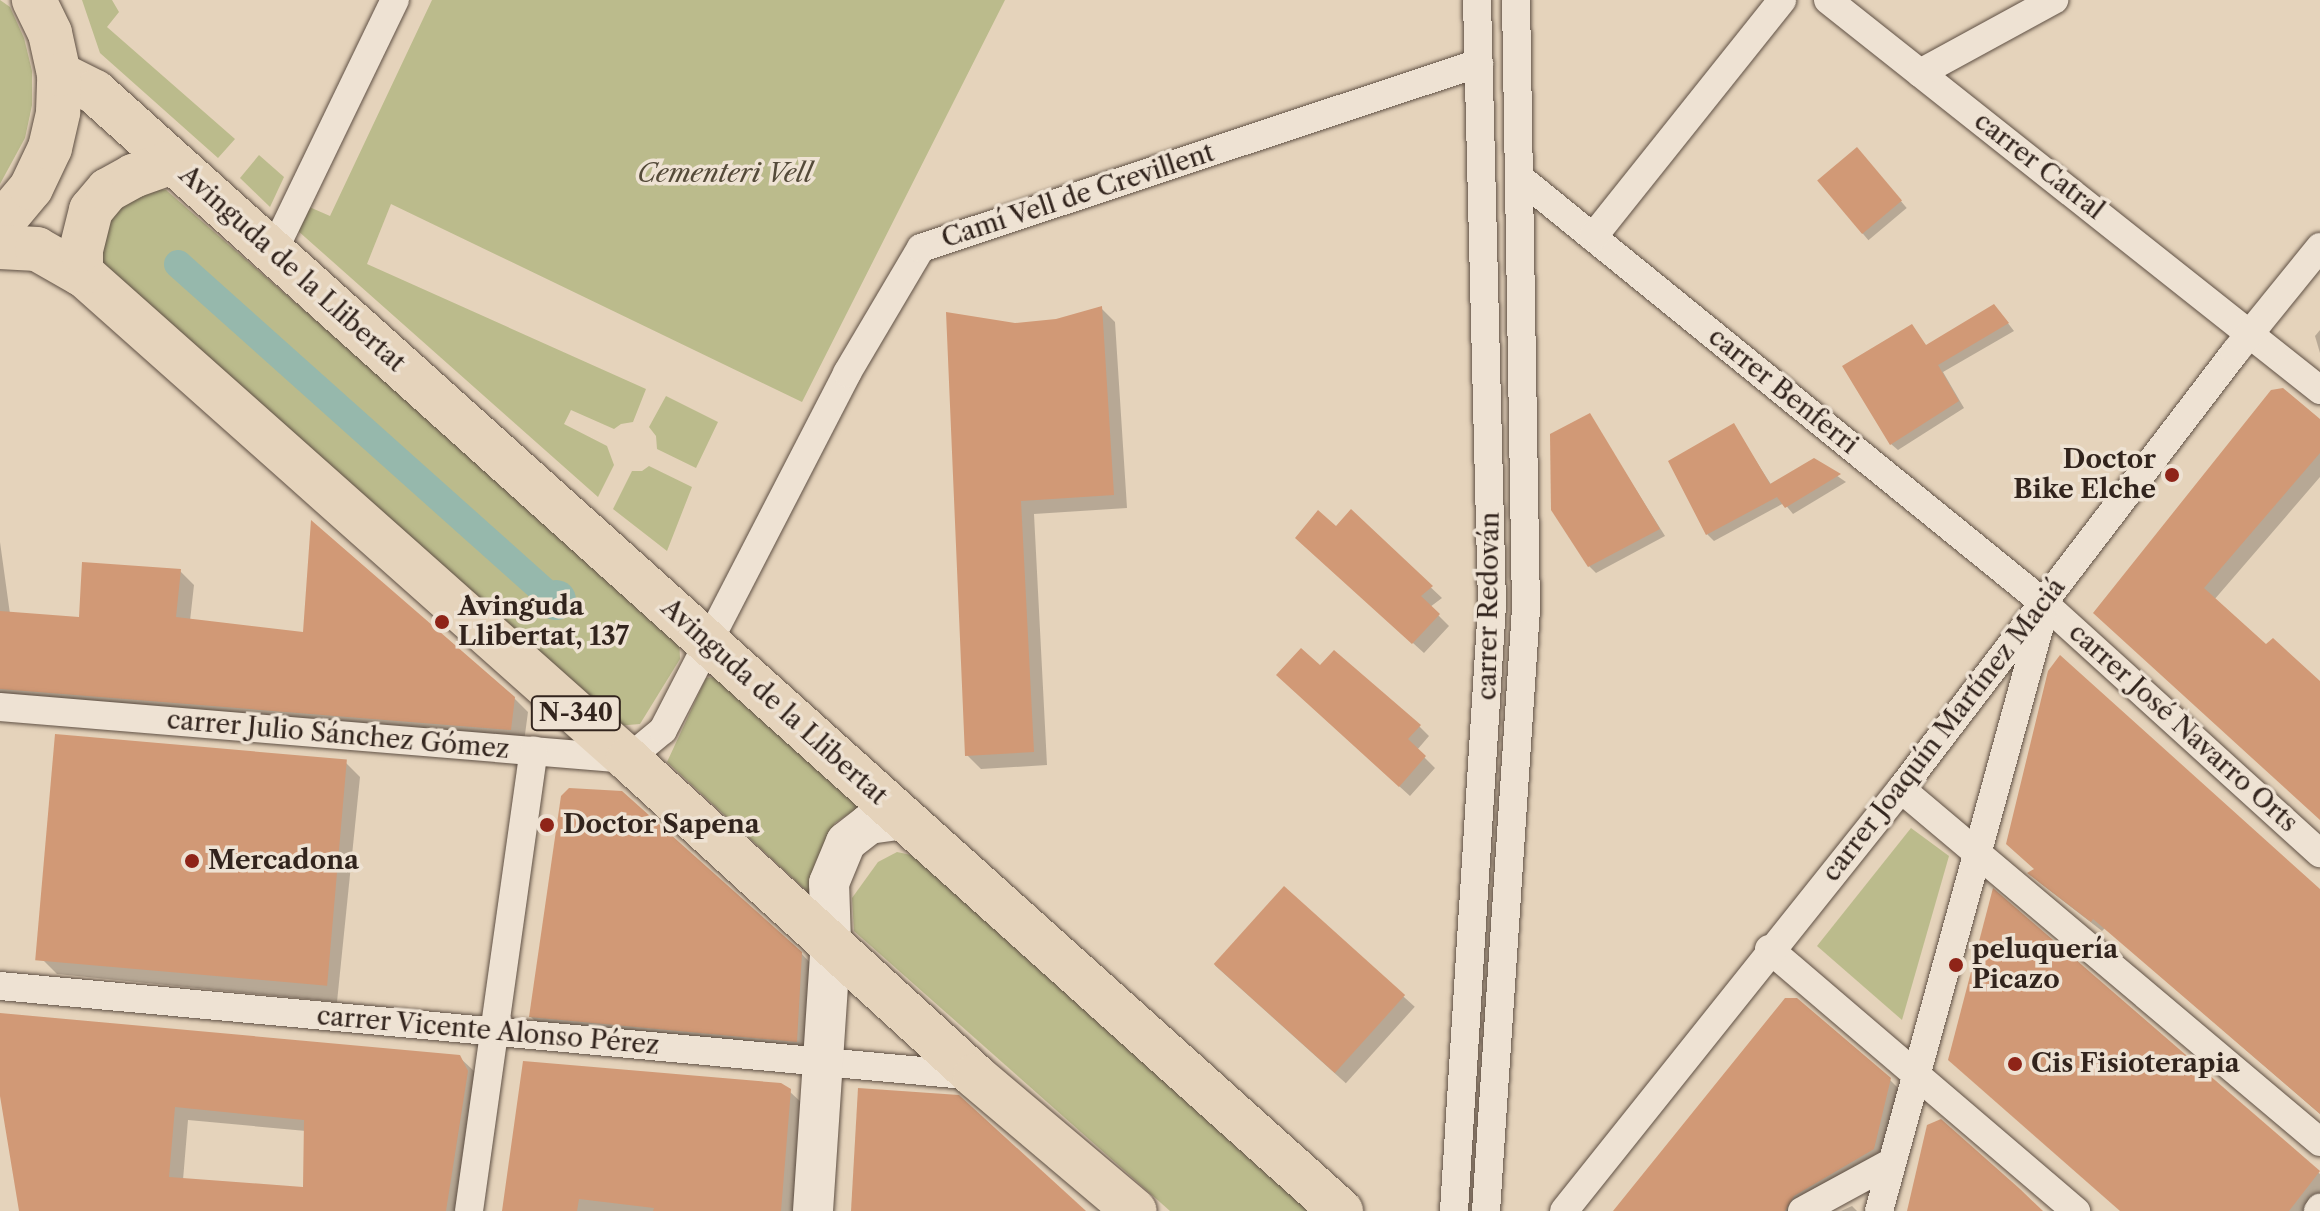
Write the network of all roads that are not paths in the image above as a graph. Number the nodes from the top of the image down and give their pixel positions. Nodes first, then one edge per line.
1 (34, 0) edge
2 (395, 0) edge
3 (1477, 0) edge
4 (1516, 0) edge
5 (1782, 0) edge
6 (1828, 0) edge
7 (2054, 0) edge
8 (1479, 63) junction
9 (1920, 73) junction
10 (59, 74) junction
11 (172, 162) junction
12 (1520, 178) junction
13 (0, 225) edge
14 (1593, 237) junction
15 (0, 247) edge
16 (2320, 247) edge
17 (273, 252) junction
18 (81, 274) junction
19 (2250, 332) junction
20 (2320, 390) edge
21 (2045, 604) junction
22 (709, 643) junction
23 (0, 707) edge
24 (534, 751) junction
25 (628, 759) junction
26 (1901, 789) junction
27 (905, 819) junction
28 (2320, 853) edge
29 (1978, 854) junction
30 (831, 942) junction
31 (1769, 949) junction
32 (0, 986) edge
33 (494, 1031) junction
34 (823, 1062) junction
35 (1919, 1074) junction
36 (975, 1076) junction
37 (2320, 1142) edge
38 (1892, 1162) junction
39 (1132, 1210) edge
40 (469, 1211) edge
41 (813, 1211) edge
42 (1341, 1211) edge
43 (1454, 1211) edge
44 (1486, 1211) edge
45 (1564, 1211) edge
46 (1802, 1211) edge
47 (1879, 1211) edge
48 (2076, 1211) edge

1 - 10 highway
2 - 17 street
3 - 8 street, carrer Redován
4 - 12 street, carrer Redován
5 - 14 street
6 - 9 street, carrer Catral
7 - 9 street
8 - 22 street, Camí Vell de Crevillent
8 - 43 street, carrer Redován
9 - 19 street, carrer Catral
10 - 11 highway, Avinguda de la Llibertat
10 - 13 highway
11 - 17 highway, Avinguda de la Llibertat
11 - 18 highway
12 - 14 street, carrer Benferri
12 - 44 street, carrer Redován
14 - 21 street, carrer Benferri
15 - 18 highway, N-340
16 - 19 street, carrer Joaquín Martínez Maciá
17 - 22 highway, Avinguda de la Llibertat
18 - 25 highway, N-340
19 - 20 street, carrer Catral
19 - 21 street, carrer Joaquín Martínez Maciá
21 - 26 street, carrer Joaquín Martínez Maciá
21 - 28 street, carrer José Navarro Orts
21 - 29 street
22 - 25 street
22 - 27 highway, Avinguda de la Llibertat
23 - 24 street, carrer Julio Sánchez Gómez
24 - 25 street, carrer Julio Sánchez Gómez
24 - 33 street
25 - 30 highway, N-340
26 - 29 street
26 - 31 street, carrer Joaquín Martínez Maciá
27 - 30 street
27 - 42 highway, Avinguda de la Llibertat
29 - 35 street
29 - 37 street
30 - 34 street
30 - 36 highway, N-340
31 - 35 street
31 - 45 street, carrer Joaquín Martínez Maciá
32 - 33 street, carrer Vicente Alonso Pérez
33 - 34 street, carrer Vicente Alonso Pérez
33 - 40 street
34 - 36 street, carrer Vicente Alonso Pérez
34 - 41 street
35 - 38 street
35 - 48 street
36 - 39 highway, N-340
38 - 46 street
38 - 47 street

